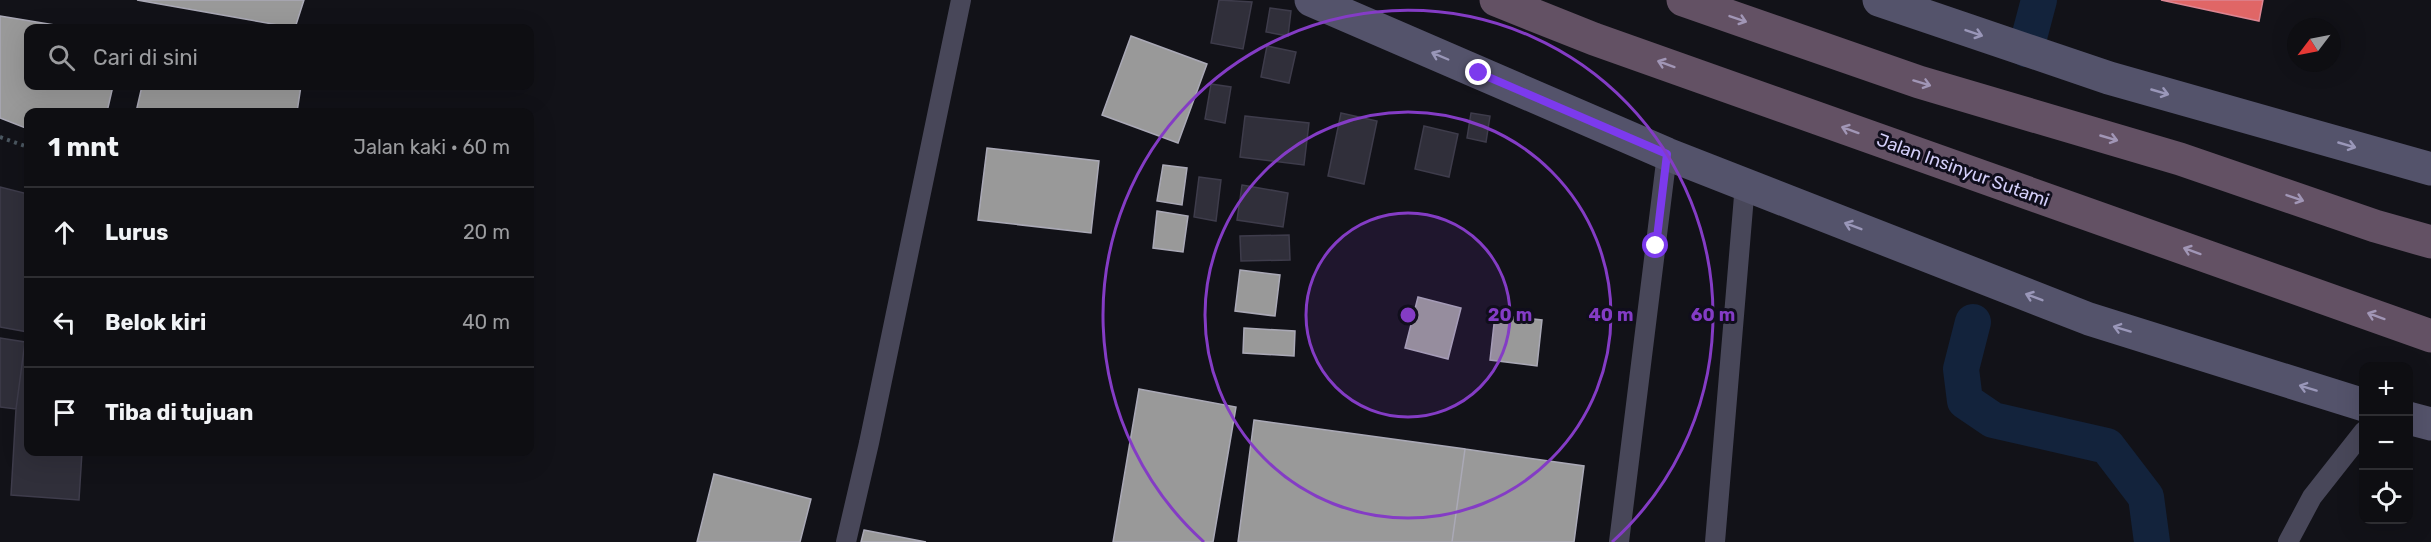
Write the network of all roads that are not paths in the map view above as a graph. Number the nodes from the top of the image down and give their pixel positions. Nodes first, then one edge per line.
1 (961, 0) edge
2 (1311, 0) edge
3 (1496, 0) edge
4 (1683, 0) edge
5 (1879, 0) edge
6 (1667, 154) junction
7 (2431, 169) edge
8 (1745, 184) junction
9 (2431, 242) edge
10 (2431, 336) edge
11 (2359, 403) edge
12 (2413, 419) edge
13 (2431, 424) edge
14 (2359, 437) edge
15 (846, 542) edge
16 (1619, 542) edge
17 (1715, 542) edge
18 (2288, 542) edge

1 - 15 lane
6 -> 2 street
10 -> 3 highway, Jalan Insinyur Sutami
4 -> 9 highway
5 -> 7 street
6 - 8 street
6 - 16 lane
11 -> 8 street
8 - 17 lane
12 - 13 street
14 - 18 lane

